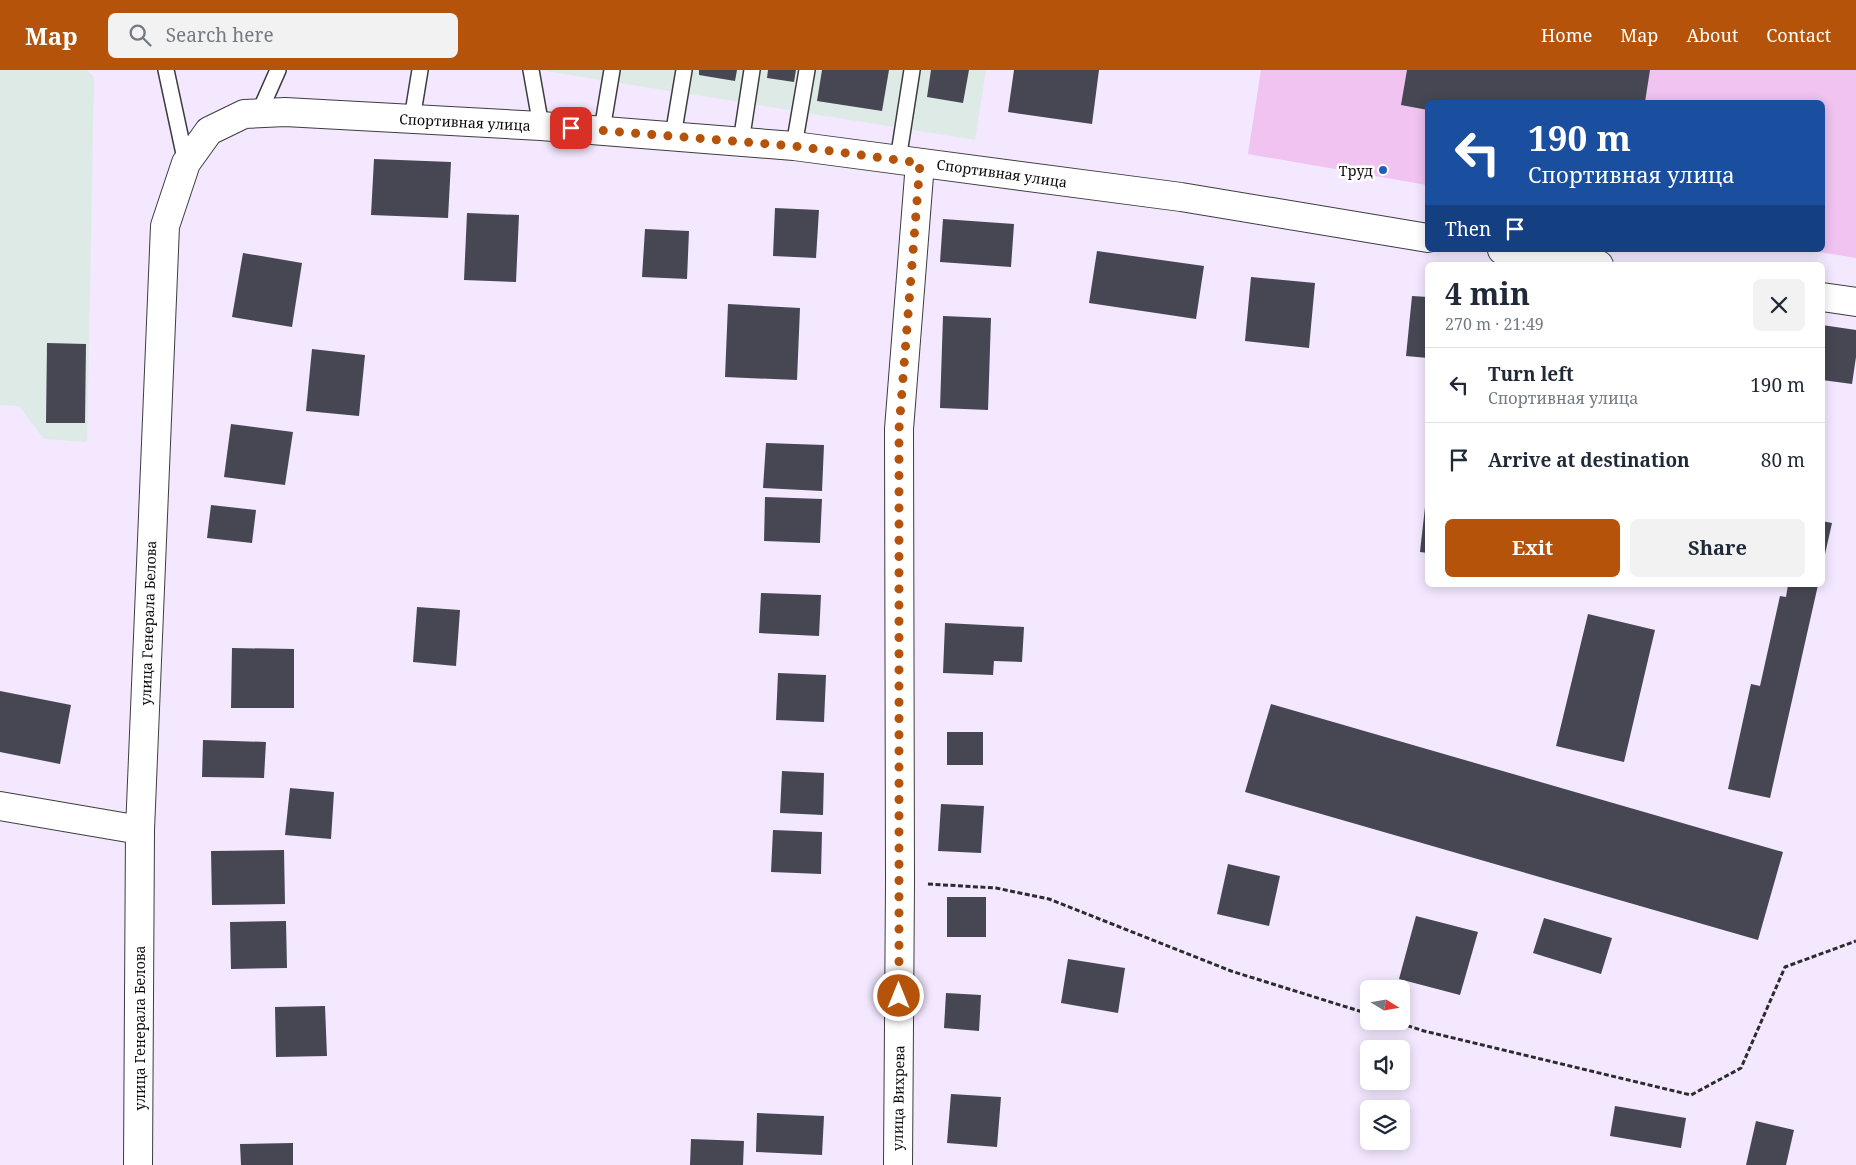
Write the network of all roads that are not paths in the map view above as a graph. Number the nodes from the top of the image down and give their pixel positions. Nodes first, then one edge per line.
1 (166, 70) edge
2 (278, 70) edge
3 (420, 70) edge
4 (531, 70) edge
5 (612, 70) edge
6 (684, 70) edge
7 (752, 70) edge
8 (807, 70) edge
9 (912, 70) edge
10 (251, 114) junction
11 (412, 119) junction
12 (540, 126) junction
13 (602, 130) junction
14 (673, 136) junction
15 (741, 142) junction
16 (794, 146) junction
17 (909, 161) junction
18 (186, 163) junction
19 (1425, 238) edge
20 (1515, 252) edge
21 (1580, 262) edge
22 (1825, 297) edge
23 (1856, 302) edge
24 (0, 806) edge
25 (140, 830) junction
26 (138, 1165) edge
27 (898, 1165) edge

1 - 18 lane
2 - 10 lane
3 - 11 lane
4 - 12 lane
5 - 13 lane
6 - 14 lane
7 - 15 lane
8 - 16 lane
9 - 17 lane
10 - 11 street, Спортивная улица
10 - 18 street, улица Генерала Белова
11 - 12 street, Спортивная улица
12 - 13 street, Спортивная улица
13 - 14 street, Спортивная улица
14 - 15 street, Спортивная улица
15 - 16 street, Спортивная улица
16 - 17 street, Спортивная улица
17 - 19 street, Спортивная улица
17 - 27 street, улица Вихрева
18 - 25 street, улица Генерала Белова
20 - 21 street
22 - 23 street
24 - 25 street
25 - 26 street, улица Генерала Белова

